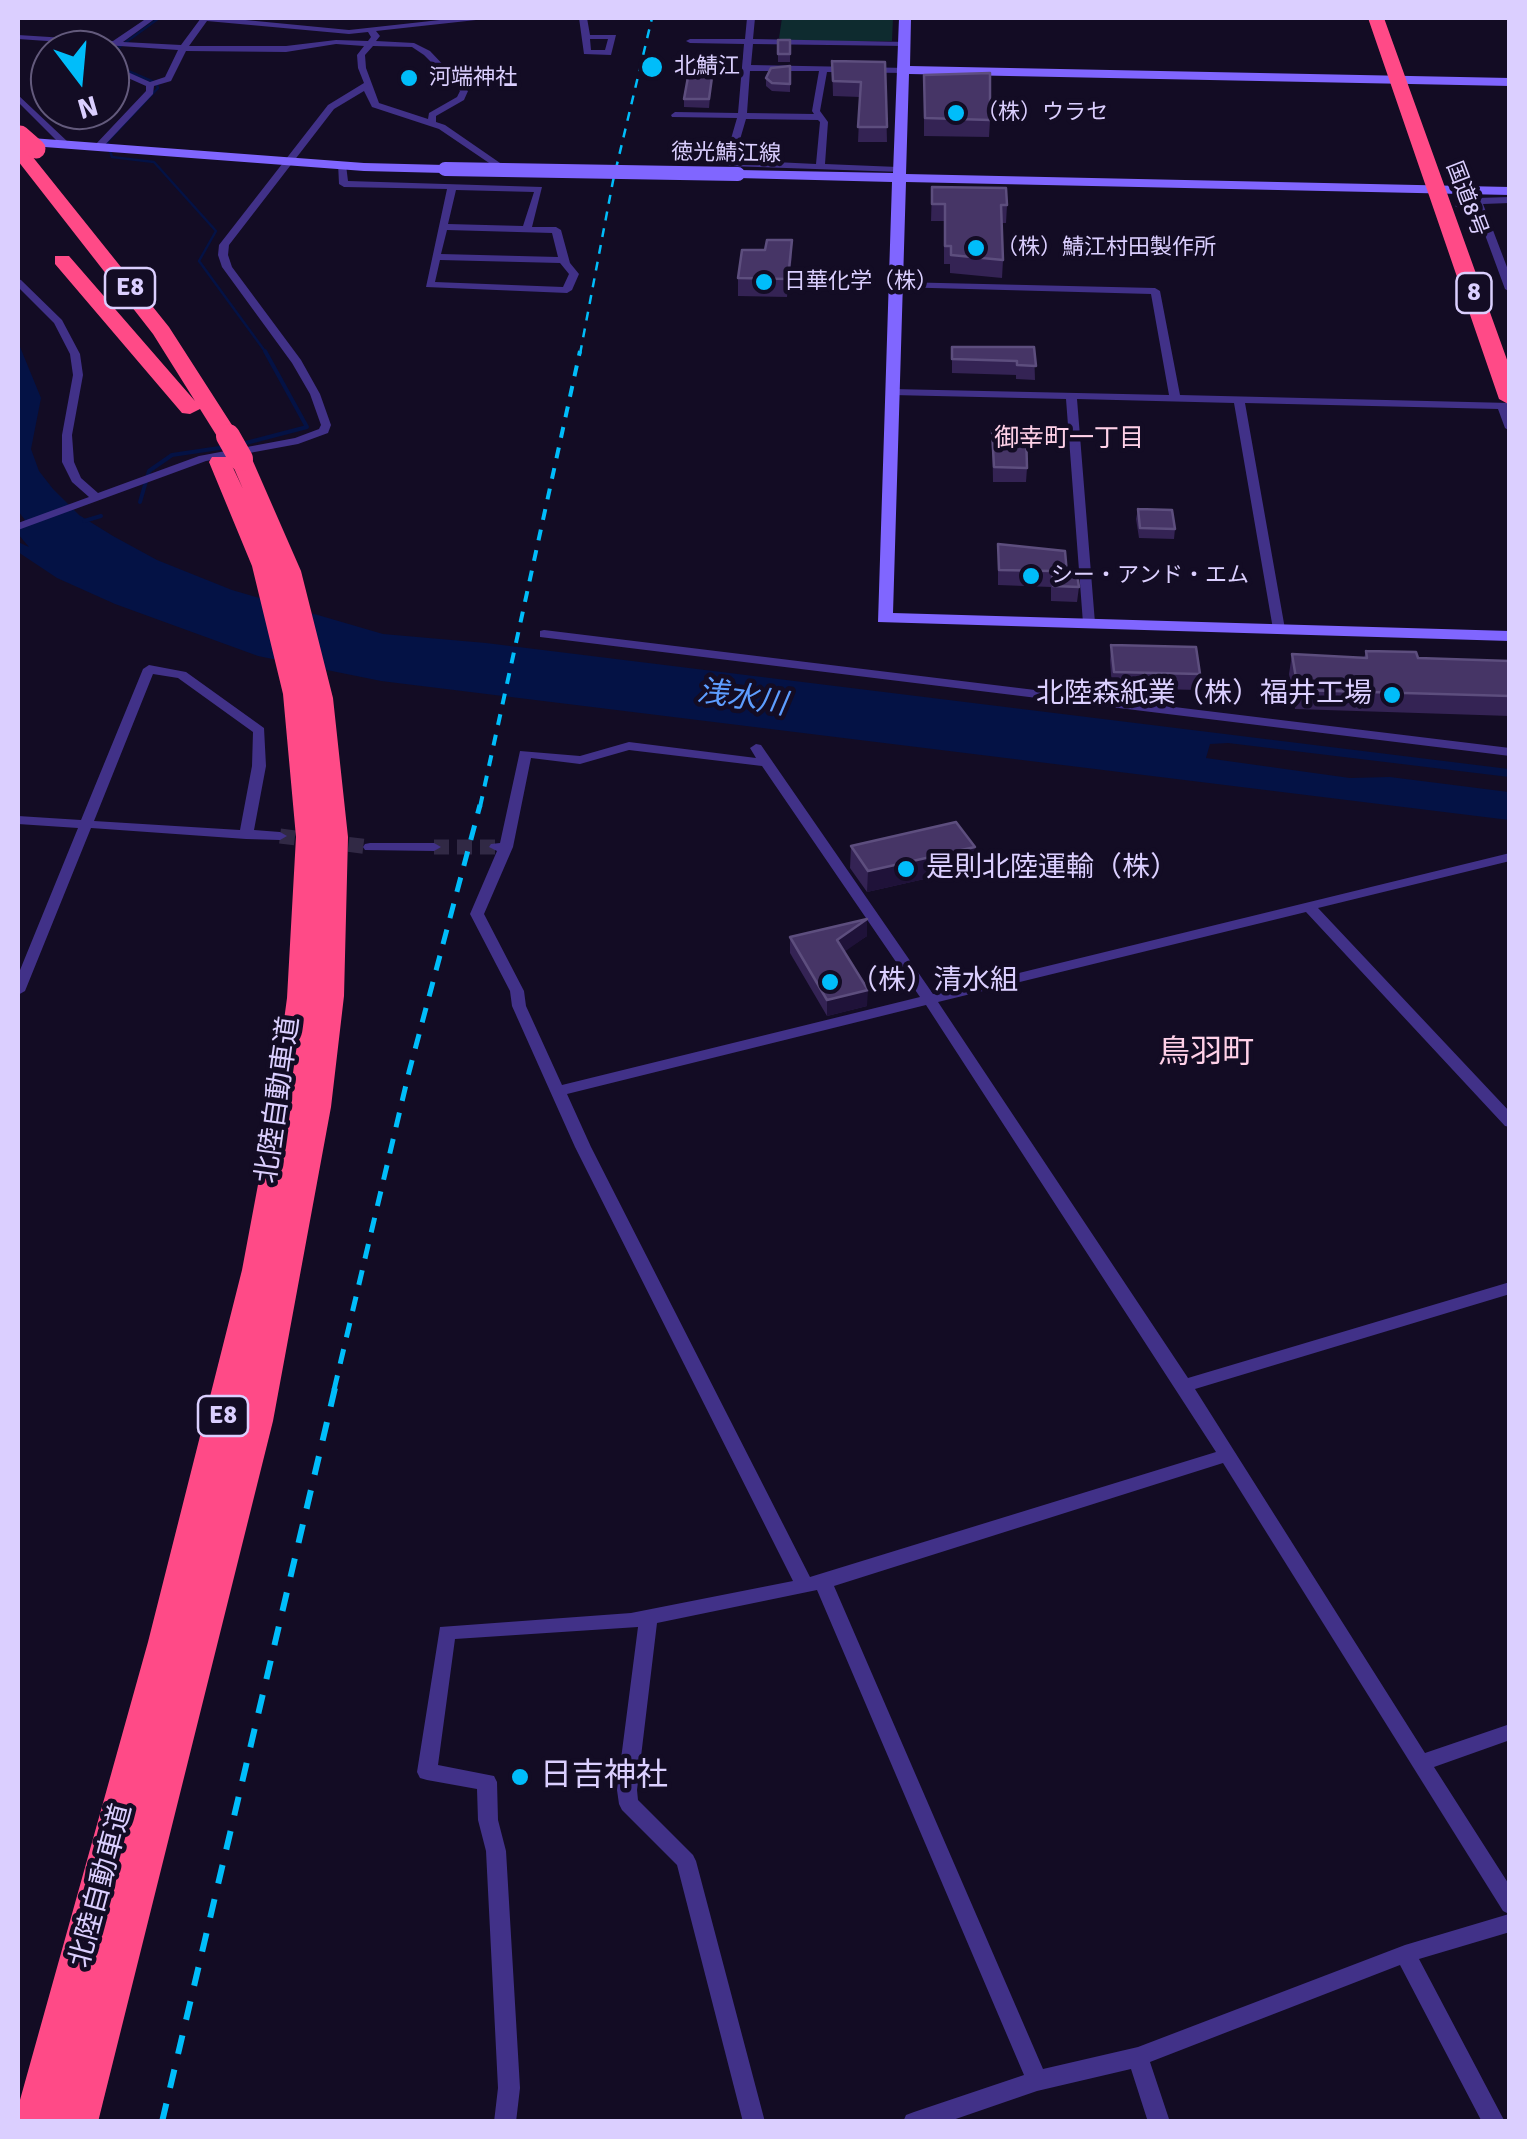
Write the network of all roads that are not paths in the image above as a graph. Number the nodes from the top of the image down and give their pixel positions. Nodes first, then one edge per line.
1 (152, 18) edge
2 (205, 18) edge
3 (364, 18) edge
4 (476, 18) edge
5 (583, 18) edge
6 (752, 18) edge
7 (905, 18) edge
8 (1376, 18) edge
9 (1392, 18) edge
10 (374, 30) junction
11 (130, 33) edge
12 (586, 37) dead end
13 (690, 41) dead end
14 (750, 41) junction
15 (370, 43) junction
16 (905, 44) junction
17 (130, 47) edge
18 (182, 48) junction
19 (748, 68) junction
20 (904, 70) junction
21 (823, 71) junction
22 (130, 76) edge
23 (1405, 79) junction
24 (1510, 82) edge
25 (150, 85) junction
26 (367, 87) junction
27 (18, 98) edge
28 (675, 115) dead end
29 (742, 116) junction
30 (821, 118) junction
31 (432, 124) junction
32 (22, 141) edge
33 (65, 144) junction
34 (98, 147) junction
35 (288, 162) junction
36 (341, 165) junction
37 (498, 165) dead end
38 (820, 166) junction
39 (18, 173) edge
40 (898, 174) junction
41 (64, 176) dead end
42 (452, 187) junction
43 (1510, 191) edge
44 (1456, 196) junction
45 (1510, 200) edge
46 (443, 228) junction
47 (527, 229) junction
48 (437, 258) junction
49 (62, 260) dead end
50 (565, 260) junction
51 (136, 261) dead end
52 (1507, 272) edge
53 (18, 282) edge
54 (898, 284) junction
55 (1510, 289) edge
56 (1510, 337) edge
57 (892, 392) junction
58 (1071, 396) junction
59 (1175, 398) junction
60 (1239, 400) junction
61 (1507, 404) edge
62 (200, 406) junction
63 (1510, 428) edge
64 (95, 498) junction
65 (18, 526) edge
66 (1089, 623) junction
67 (1279, 629) junction
68 (544, 634) dead end
69 (1510, 636) edge
70 (308, 696) junction
71 (1510, 752) edge
72 (18, 820) edge
73 (86, 825) junction
74 (246, 835) junction
75 (280, 836) tunnel mouth
76 (370, 846) tunnel mouth
77 (434, 847) tunnel mouth
78 (1510, 858) edge
79 (1309, 907) junction
80 (18, 991) edge
81 (930, 1000) junction
82 (559, 1091) junction
83 (1510, 1122) edge
84 (1510, 1288) edge
85 (1184, 1386) junction
86 (1227, 1455) junction
87 (814, 1584) junction
88 (648, 1618) junction
89 (1510, 1732) edge
90 (1420, 1764) junction
91 (1510, 1905) edge
92 (1510, 1923) edge
93 (1406, 1954) junction
94 (1138, 2057) junction
95 (1037, 2082) junction
96 (35, 2122) edge
97 (76, 2122) edge
98 (505, 2122) edge
99 (754, 2122) edge
100 (914, 2122) edge
101 (1159, 2122) edge
102 (1494, 2122) edge

1 - 11 street
2 - 10 street
2 - 18 street
3 - 10 street
4 - 10 street
5 - 12 street
6 - 14 street
7 - 16 street
8 - 23 highway, 国道8号 / 8
9 - 23 highway, 国道8号 / 8
10 - 15 street
13 - 14 street
14 - 16 street
14 - 19 street
15 - 18 street
15 - 26 street
15 - 31 street
16 - 20 street
17 - 18 street
18 - 25 street
19 - 21 street
19 - 29 street
20 - 21 street
20 - 23 street
20 - 40 street
21 - 30 street
22 - 25 street
23 - 24 street
23 - 44 highway, 国道8号 / 8
25 - 34 street
26 - 31 street
26 - 35 street
27 - 33 street
28 - 29 street
29 - 30 street
29 - 38 street
30 - 38 street
31 - 37 street
32 - 33 street, 徳光鯖江線
32 - 41 highway
32 - 62 highway, 北陸自動車道 / E8
33 - 34 street, 徳光鯖江線
34 - 35 street, 徳光鯖江線
35 - 36 street, 徳光鯖江線
35 - 64 street
36 - 40 street, 徳光鯖江線, bridge
36 - 42 street
38 - 40 street
39 - 62 highway, 北陸自動車道 / E8
40 - 44 street, 徳光鯖江線
40 - 54 street
42 - 46 street
42 - 47 street
43 - 44 street, 徳光鯖江線
44 - 45 street
44 - 52 street
44 - 56 highway, 国道8号 / 8
44 - 61 highway, 国道8号 / 8
46 - 47 street
46 - 48 street
47 - 50 street
48 - 50 street
48 - 50 street
49 - 62 highway
51 - 62 highway
52 - 55 street
53 - 64 street
54 - 57 street
54 - 59 street
57 - 58 street
57 - 66 street
58 - 59 street
58 - 66 street
59 - 60 street
60 - 61 street
60 - 67 street
61 - 63 street
62 - 70 highway, 北陸自動車道 / E8
64 - 65 street
66 - 67 street
67 - 69 street
68 - 71 street
70 - 96 highway, 北陸自動車道 / E8
70 - 97 highway, 北陸自動車道 / E8
72 - 73 street
73 - 74 street
73 - 74 street
73 - 80 street
74 - 75 street
76 - 77 street
78 - 79 street
79 - 81 street
79 - 83 street
81 - 82 street
81 - 82 street
81 - 85 street
82 - 87 street
84 - 85 street
85 - 86 street
86 - 87 street
86 - 90 street
87 - 88 street
87 - 95 street
88 - 98 street
88 - 99 street
89 - 90 street
90 - 91 street
92 - 93 street
93 - 94 street
93 - 102 street
94 - 95 street
94 - 101 street
95 - 100 street

